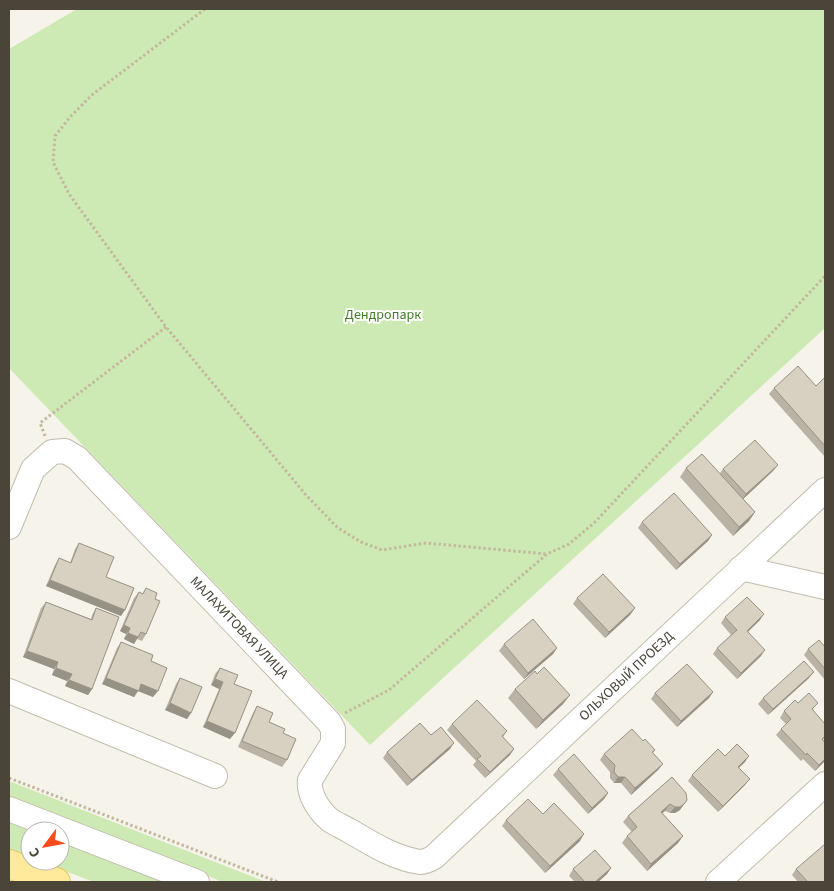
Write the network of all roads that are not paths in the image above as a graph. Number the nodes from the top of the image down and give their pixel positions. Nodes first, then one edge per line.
1 (825, 490) edge
2 (9, 527) edge
3 (741, 568) junction
4 (825, 586) edge
5 (9, 691) edge
6 (215, 776) dead end
7 (825, 784) edge
8 (9, 809) edge
9 (427, 861) joint
10 (9, 864) edge
11 (56, 882) edge
12 (197, 882) edge
13 (718, 882) edge

1 - 3 street, ОЛЬХОВЫЙ ПРОЕЗД
2 - 9 street, МАЛАХИТОВАЯ УЛИЦА
3 - 4 street
3 - 9 street, ОЛЬХОВЫЙ ПРОЕЗД
5 - 6 street
7 - 13 street
8 - 12 street
10 - 11 main road

